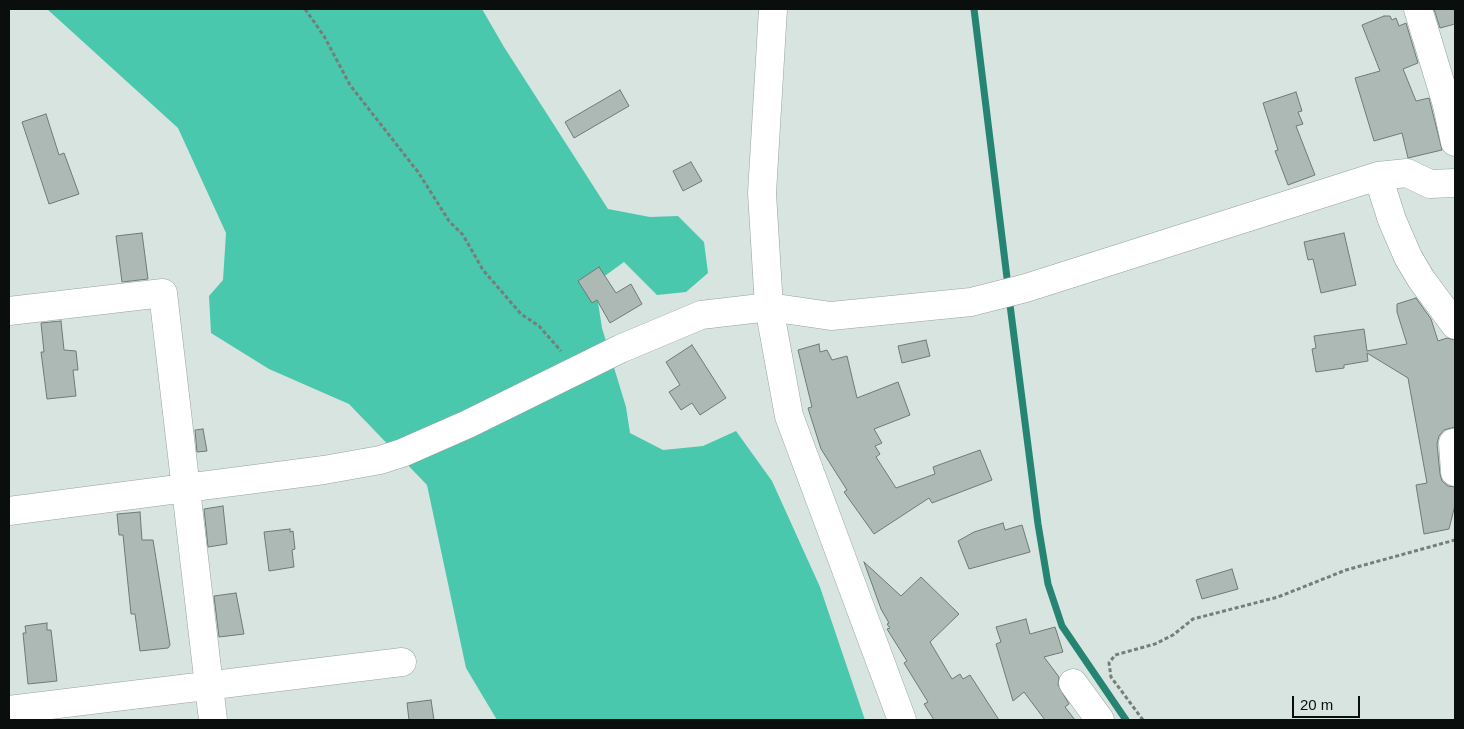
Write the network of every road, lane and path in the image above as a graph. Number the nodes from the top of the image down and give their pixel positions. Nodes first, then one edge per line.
1 (305, 9) edge
2 (773, 9) edge
3 (1418, 9) edge
4 (1455, 142) edge
5 (1378, 176) junction
6 (1455, 183) edge
7 (769, 308) junction
8 (9, 311) edge
9 (1455, 325) edge
10 (577, 370) junction
11 (1455, 443) edge
12 (1455, 472) edge
13 (184, 488) junction
14 (9, 511) edge
15 (1455, 540) edge
16 (402, 662) dead end
17 (1073, 683) dead end
18 (209, 685) junction
19 (9, 710) edge
20 (213, 720) edge
21 (902, 720) edge
22 (1100, 720) edge
23 (1143, 720) edge

1 - 10 path
2 - 7 street
3 - 4 street
5 - 6 street
5 - 7 street
5 - 9 street
7 - 10 street
7 - 21 street
8 - 13 street
10 - 13 street
11 - 12 street
13 - 14 street
13 - 18 street
15 - 23 path
16 - 18 street
17 - 22 street
18 - 19 street
18 - 20 street

